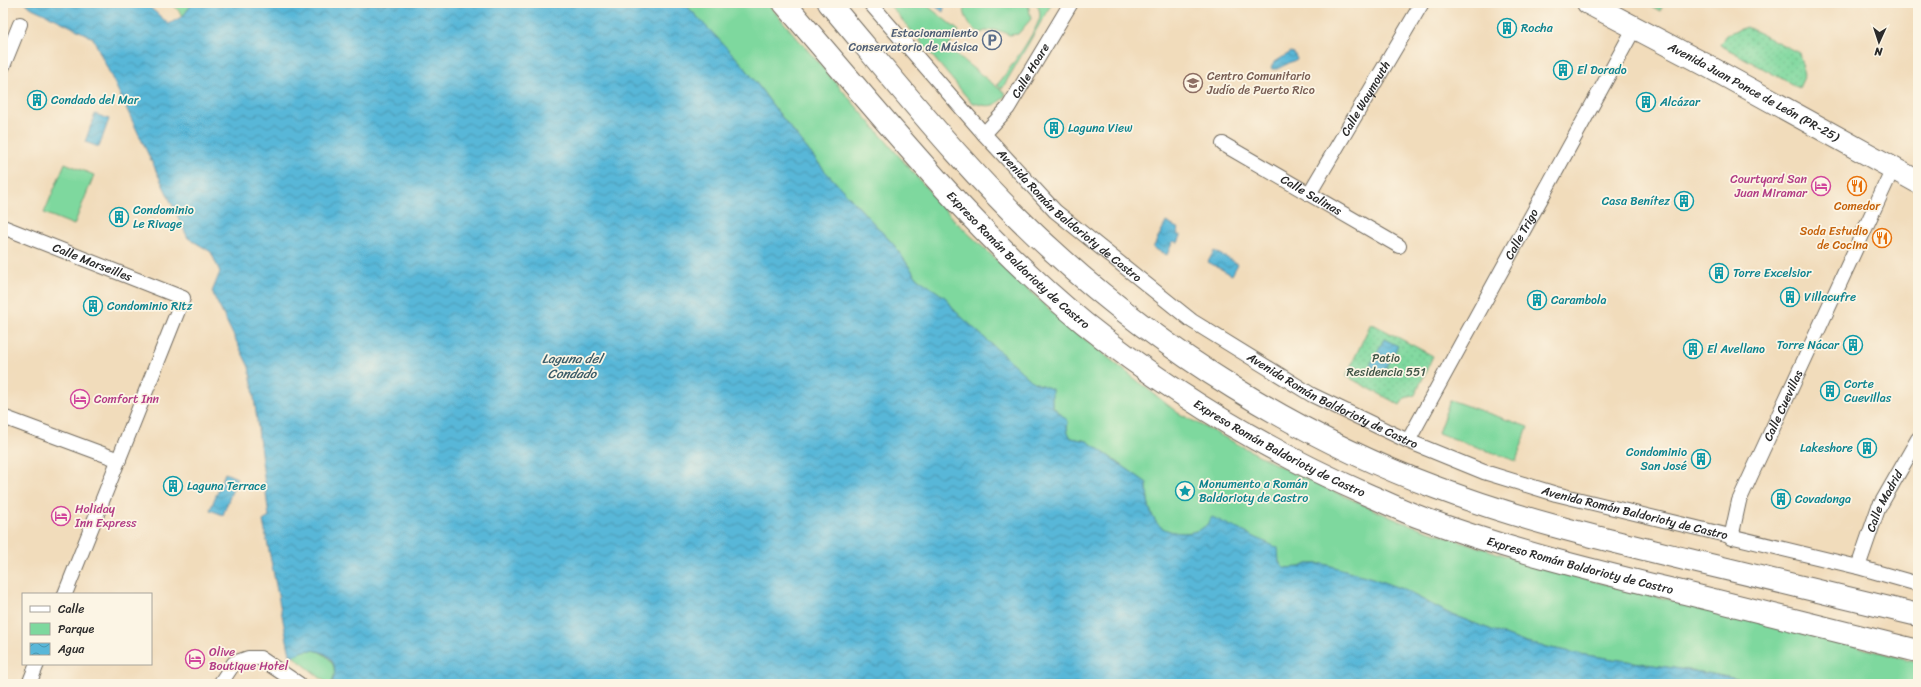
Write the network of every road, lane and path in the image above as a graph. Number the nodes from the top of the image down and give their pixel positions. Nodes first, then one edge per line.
1 (784, 3) edge
2 (829, 3) edge
3 (870, 3) edge
4 (1071, 3) edge
5 (1422, 3) edge
6 (1588, 3) edge
7 (20, 24) dead end
8 (1635, 27) junction
9 (3, 66) edge
10 (984, 134) junction
11 (1223, 144) dead end
12 (1893, 168) junction
13 (1918, 182) edge
14 (1309, 194) junction
15 (3, 227) edge
16 (1399, 246) dead end
17 (3, 416) edge
18 (1918, 439) edge
19 (1408, 441) junction
20 (119, 460) junction
21 (1731, 538) junction
22 (1858, 567) junction
23 (1918, 584) edge
24 (65, 593) edge
25 (1918, 615) edge
26 (1918, 651) edge
27 (37, 665) edge
28 (29, 684) edge
29 (220, 684) edge
30 (299, 684) edge

1 - 26 main road, Expreso Román Baldorioty de Castro
2 - 25 main road
3 - 10 street, Avenida Román Baldorioty de Castro
4 - 10 street, Calle Hoare
5 - 14 street, Calle Waymouth
6 - 8 main road, Avenida Juan Ponce de León (PR-25)
7 - 9 street
8 - 12 main road, Avenida Juan Ponce de León (PR-25)
8 - 19 street, Calle Trigo
10 - 19 street, Avenida Román Baldorioty de Castro
11 - 14 street, Calle Salinas
12 - 13 main road, Avenida Juan Ponce de León (PR-25)
12 - 21 street, Calle Cuevillas
14 - 16 street, Calle Salinas
15 - 20 street, Calle Marseilles
17 - 20 street
18 - 22 street, Calle Madrid
19 - 21 street, Avenida Román Baldorioty de Castro
20 - 24 street
21 - 22 street, Avenida Román Baldorioty de Castro
22 - 23 street, Avenida Román Baldorioty de Castro
27 - 28 street
29 - 30 street

